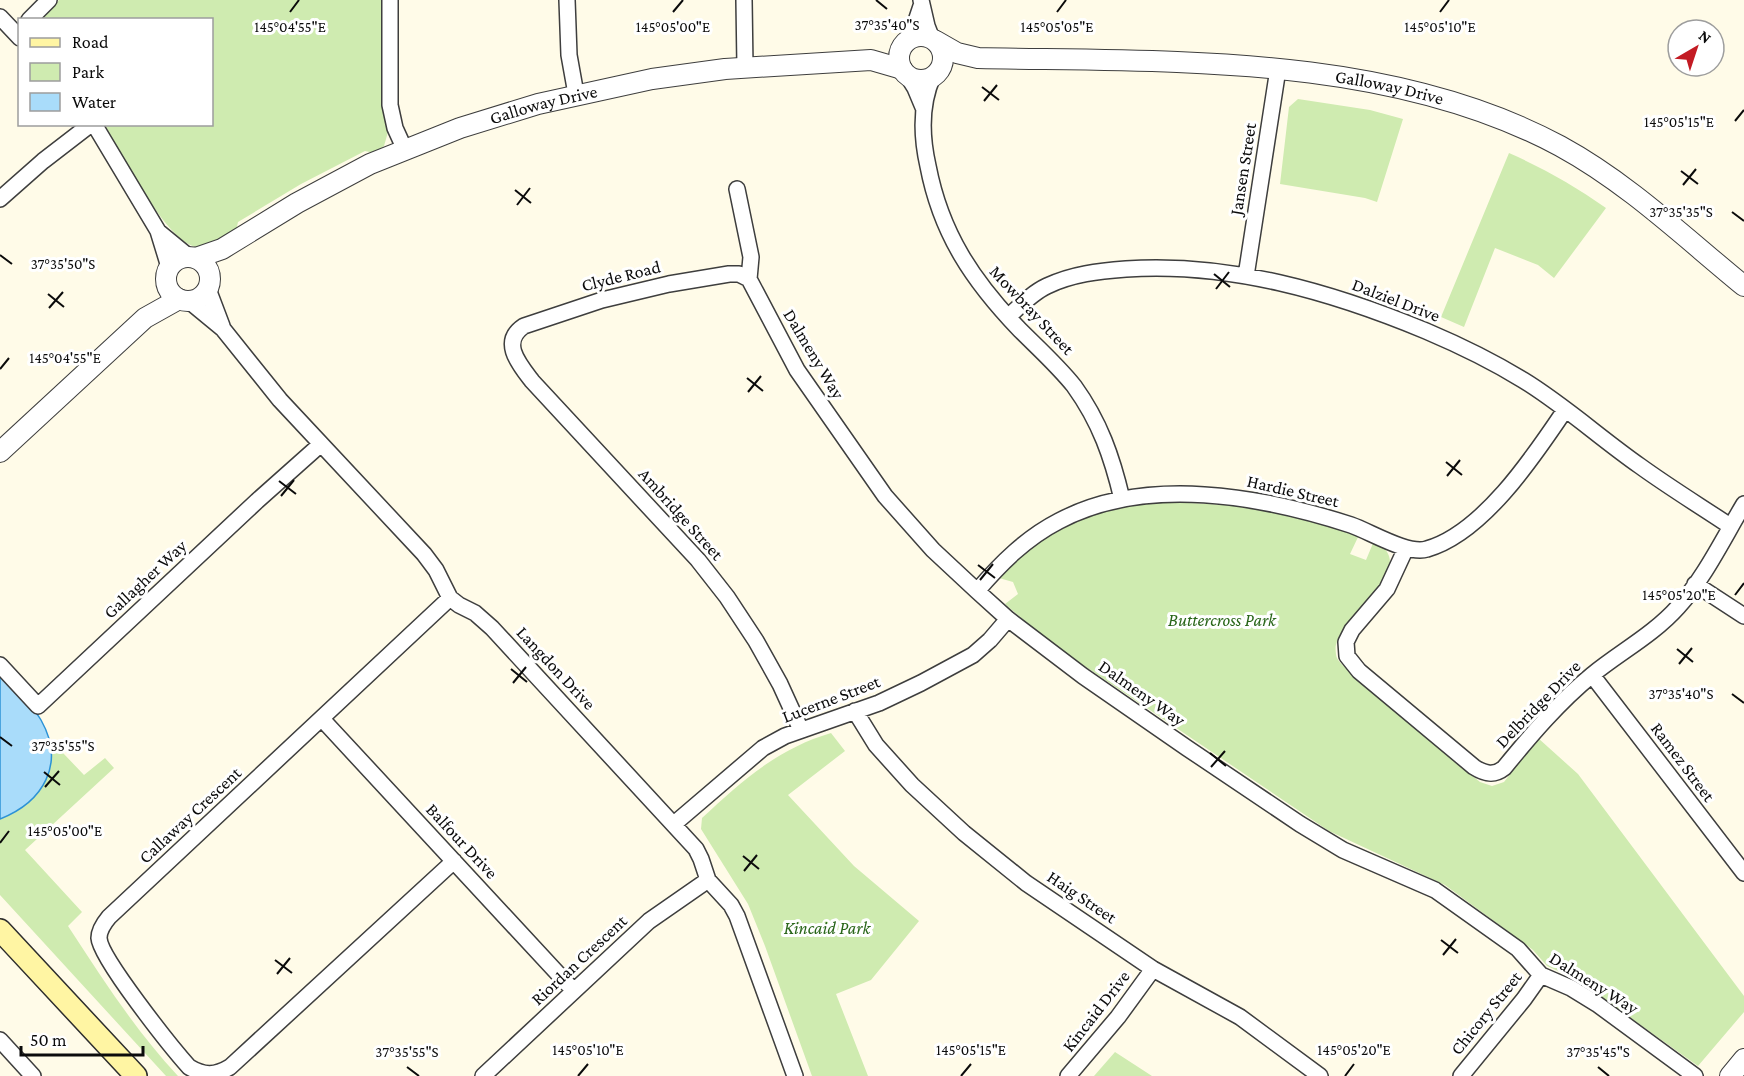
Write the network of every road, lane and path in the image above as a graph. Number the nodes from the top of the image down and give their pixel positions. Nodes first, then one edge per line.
1 (49, 0) edge
2 (390, 0) edge
3 (567, 0) edge
4 (744, 0) edge
5 (921, 3) edge
6 (0, 17) edge
7 (31, 18) edge
8 (18, 33) edge
9 (934, 40) junction
10 (907, 42) junction
11 (978, 57) junction
12 (871, 60) junction
13 (745, 68) junction
14 (1278, 69) junction
15 (904, 71) junction
16 (936, 74) junction
17 (576, 94) junction
18 (923, 107) junction
19 (90, 126) edge
20 (94, 126) edge
21 (405, 150) junction
22 (737, 189) dead end
23 (0, 199) edge
24 (158, 231) junction
25 (244, 237) junction
26 (192, 257) junction
27 (167, 273) junction
28 (1246, 276) junction
29 (749, 279) junction
30 (209, 283) junction
31 (1744, 286) edge
32 (184, 300) junction
33 (1008, 317) junction
34 (145, 318) junction
35 (224, 329) junction
36 (512, 341) joint
37 (1565, 410) junction
38 (321, 444) junction
39 (0, 452) edge
40 (1122, 499) junction
41 (1744, 504) edge
42 (1731, 526) junction
43 (1406, 548) junction
44 (1695, 584) junction
45 (977, 591) junction
46 (450, 598) junction
47 (1744, 615) edge
48 (1008, 619) junction
49 (0, 664) edge
50 (1592, 675) junction
51 (855, 711) junction
52 (322, 719) junction
53 (801, 730) junction
54 (674, 824) junction
55 (454, 861) junction
56 (1744, 873) edge
57 (708, 880) junction
58 (0, 930) edge
59 (1153, 969) junction
60 (1541, 975) junction
61 (574, 991) junction
62 (0, 1040) edge
63 (1744, 1059) edge
64 (33, 1076) edge
65 (136, 1076) edge
66 (214, 1076) edge
67 (483, 1076) edge
68 (795, 1076) edge
69 (1068, 1076) edge
70 (1320, 1076) edge
71 (1461, 1076) edge
72 (1695, 1076) edge
73 (1730, 1076) edge

1 - 7 street
2 - 21 street
3 - 17 street
4 - 13 street
5 - 9 street
5 - 10 street
6 - 8 street
9 - 10 street
9 - 11 street, Galloway Drive
9 - 16 street
10 - 12 street, Galloway Drive
10 - 15 street
11 - 14 street, Galloway Drive
11 - 16 street, Galloway Drive
12 - 13 street, Galloway Drive
12 - 15 street, Galloway Drive
13 - 17 street, Galloway Drive
14 - 28 street, Jansen Street
14 - 31 street, Galloway Drive
15 - 16 street
15 - 18 street, Mowbray Street
16 - 18 street, Mowbray Street
17 - 21 street, Galloway Drive
18 - 33 street, Mowbray Street
19 - 23 street
20 - 24 street
21 - 25 street, Galloway Drive
22 - 29 street
24 - 26 street
24 - 27 street
25 - 26 street, Galloway Drive
25 - 30 street, Galloway Drive
26 - 27 street
26 - 30 street
27 - 32 street
27 - 34 street
28 - 33 street, Dalziel Drive
28 - 37 street, Dalziel Drive
29 - 36 street, Clyde Road
29 - 45 street, Dalmeny Way
30 - 32 street
30 - 35 street
32 - 34 street
32 - 35 street
33 - 40 street, Mowbray Street
34 - 39 street
35 - 38 street
36 - 53 street, Ambridge Street
37 - 42 street, Dalziel Drive
37 - 43 street, Hardie Street
38 - 46 street
38 - 49 street, Gallagher Way
40 - 43 street, Hardie Street
40 - 45 street, Hardie Street
41 - 42 street, Delbridge Drive
42 - 44 street, Delbridge Drive
43 - 50 street, Delbridge Drive
44 - 47 street
44 - 50 street, Delbridge Drive
45 - 48 street, Dalmeny Way
46 - 52 street, Callaway Crescent
46 - 54 street, Langdon Drive
48 - 51 street, Lucerne Street
48 - 60 street, Dalmeny Way
50 - 56 street, Ramez Street
51 - 53 street, Lucerne Street
51 - 59 street, Haig Street
52 - 55 street, Balfour Drive
52 - 66 street, Callaway Crescent
53 - 54 street, Lucerne Street
54 - 57 street, Langdon Drive
55 - 61 street, Balfour Drive
55 - 66 street, Callaway Crescent
57 - 61 street, Riordan Crescent
57 - 68 street, Langdon Drive
58 - 65 main road
59 - 69 street, Kincaid Drive
59 - 70 street, Haig Street
60 - 71 street, Chicory Street
60 - 72 street, Dalmeny Way
61 - 67 street, Riordan Crescent
62 - 64 street
63 - 73 street

